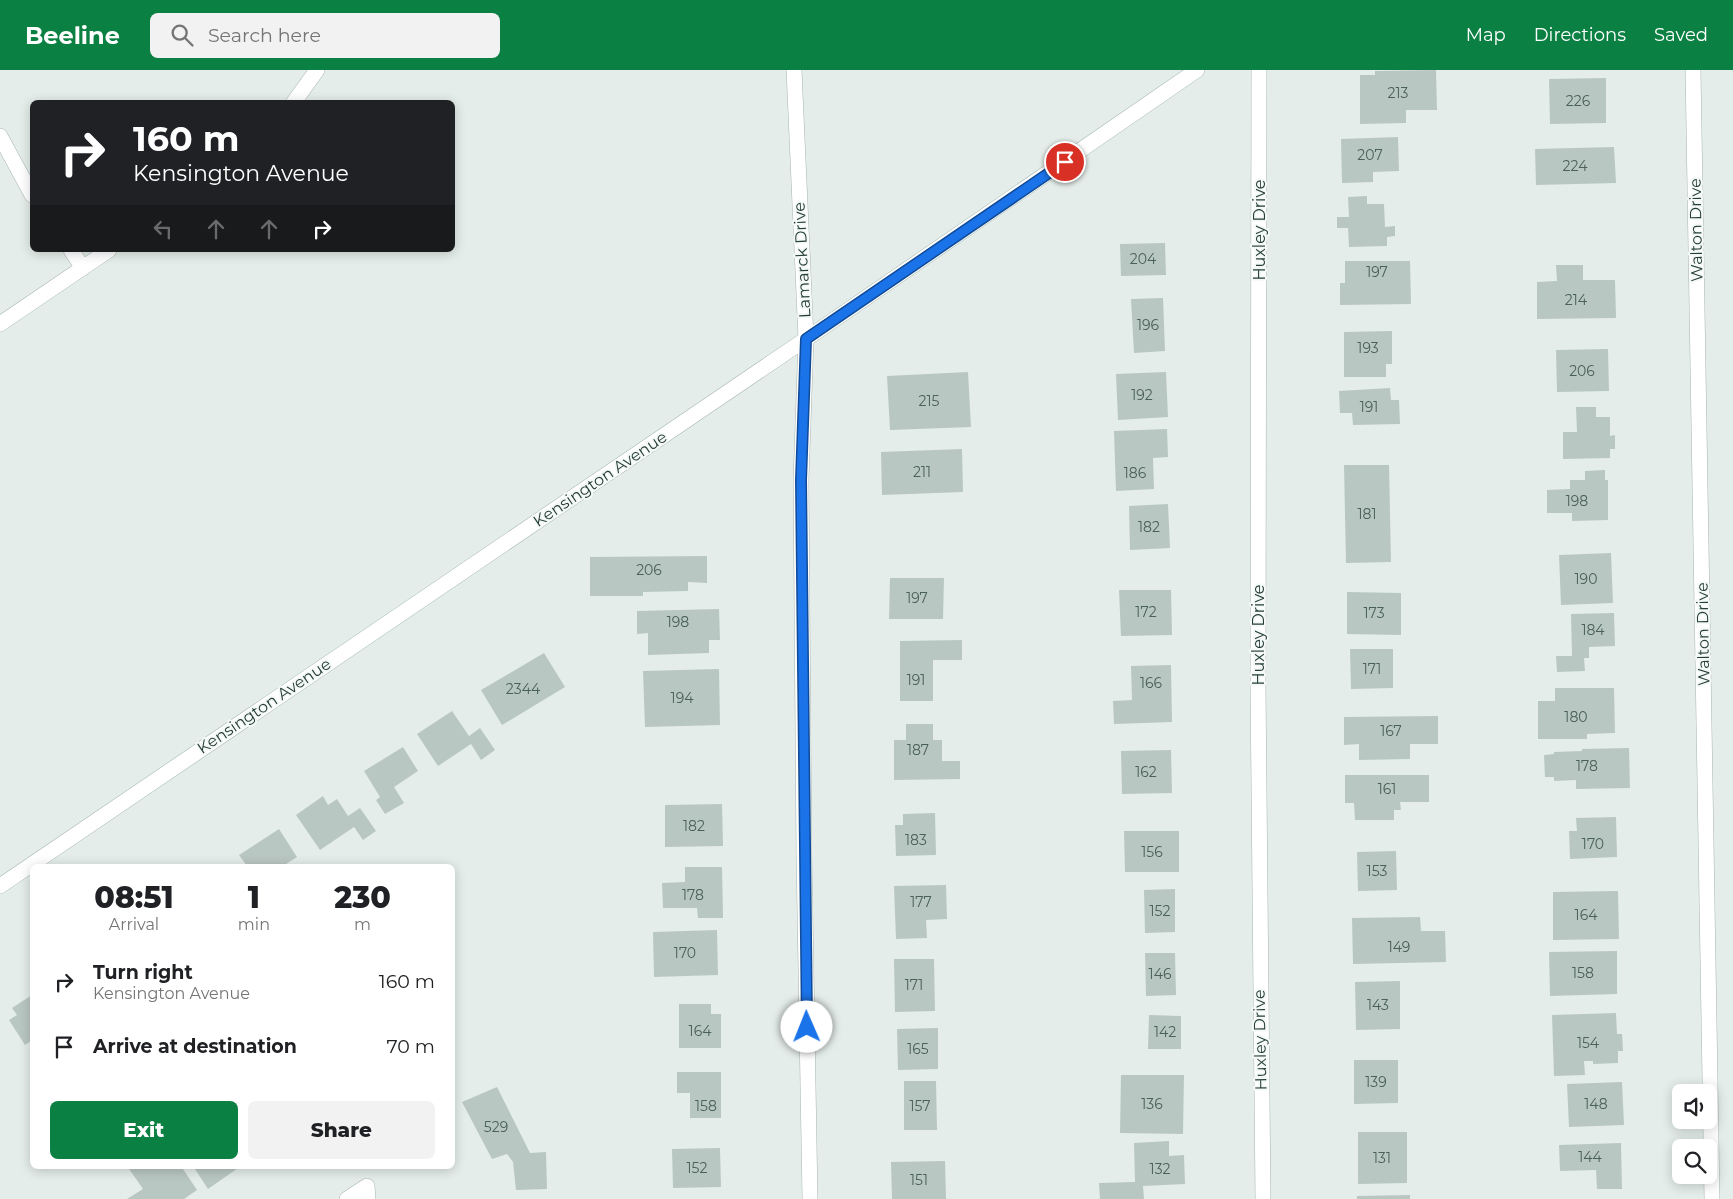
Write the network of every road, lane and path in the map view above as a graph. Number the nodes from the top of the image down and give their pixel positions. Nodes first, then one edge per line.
1 (317, 70) edge
2 (794, 70) edge
3 (1197, 70) edge
4 (1259, 70) edge
5 (1694, 70) edge
6 (295, 100) edge
7 (0, 136) edge
8 (30, 191) edge
9 (72, 252) edge
10 (106, 252) edge
11 (83, 268) junction
12 (0, 324) edge
13 (806, 339) junction
14 (32, 864) edge
15 (30, 866) edge
16 (0, 886) edge
17 (347, 1199) edge
18 (368, 1199) edge
19 (810, 1199) edge
20 (1262, 1199) edge
21 (1712, 1199) edge

1 - 6 street
2 - 13 street, Lamarck Drive
3 - 13 street, Kensington Avenue
4 - 20 street, Huxley Drive
5 - 21 street, Walton Drive
7 - 8 street
9 - 11 street
10 - 11 street
11 - 12 street
13 - 14 street, Kensington Avenue
13 - 19 street, Lamarck Drive
15 - 16 street, Kensington Avenue
17 - 18 street

